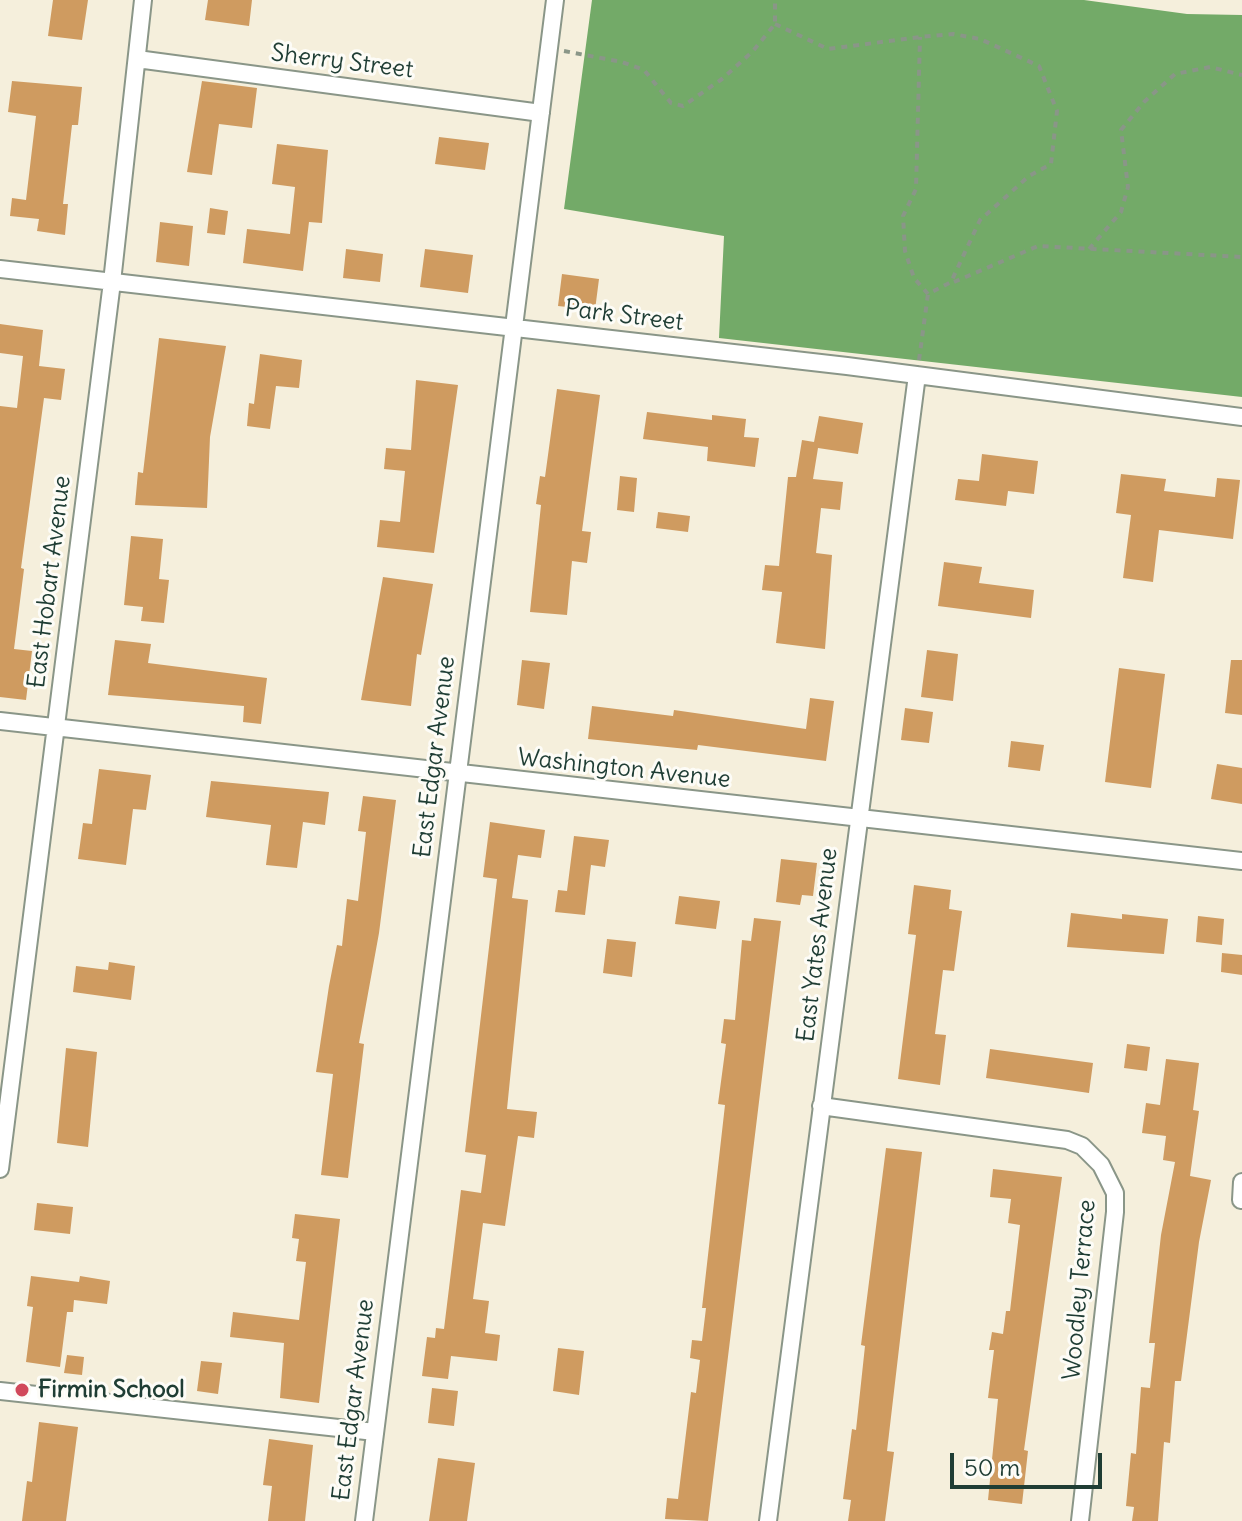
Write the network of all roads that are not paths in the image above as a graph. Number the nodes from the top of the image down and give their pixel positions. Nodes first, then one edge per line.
1 (143, 0) edge
2 (555, 0) edge
3 (137, 59) junction
4 (541, 113) junction
5 (0, 269) edge
6 (112, 282) junction
7 (516, 328) junction
8 (917, 375) junction
9 (1242, 417) edge
10 (0, 721) edge
11 (56, 728) junction
12 (457, 774) junction
13 (859, 816) junction
14 (1242, 861) edge
15 (821, 1106) junction
16 (0, 1169) edge
17 (1242, 1182) edge
18 (1241, 1200) edge
19 (0, 1391) edge
20 (375, 1432) junction
21 (364, 1521) edge
22 (768, 1521) edge
23 (1080, 1521) edge

1 - 3 street, East Hobart Avenue
2 - 4 street, East Edgar Avenue
3 - 4 street, Sherry Street
3 - 6 street, East Hobart Avenue
4 - 7 street, East Edgar Avenue
5 - 6 street, Park Street
6 - 7 street, Park Street
6 - 11 street, East Hobart Avenue
7 - 8 street, Park Street
7 - 12 street, East Edgar Avenue
8 - 9 street, Park Street
8 - 13 street, East Yates Avenue
10 - 11 street, Washington Avenue
11 - 12 street, Washington Avenue
11 - 16 street, East Hobart Avenue
12 - 13 street, Washington Avenue
12 - 20 street, East Edgar Avenue
13 - 14 street, Washington Avenue
13 - 15 street, East Yates Avenue
15 - 22 street, East Yates Avenue
15 - 23 street, Woodley Terrace
17 - 18 street
19 - 20 street
20 - 21 street, East Edgar Avenue

